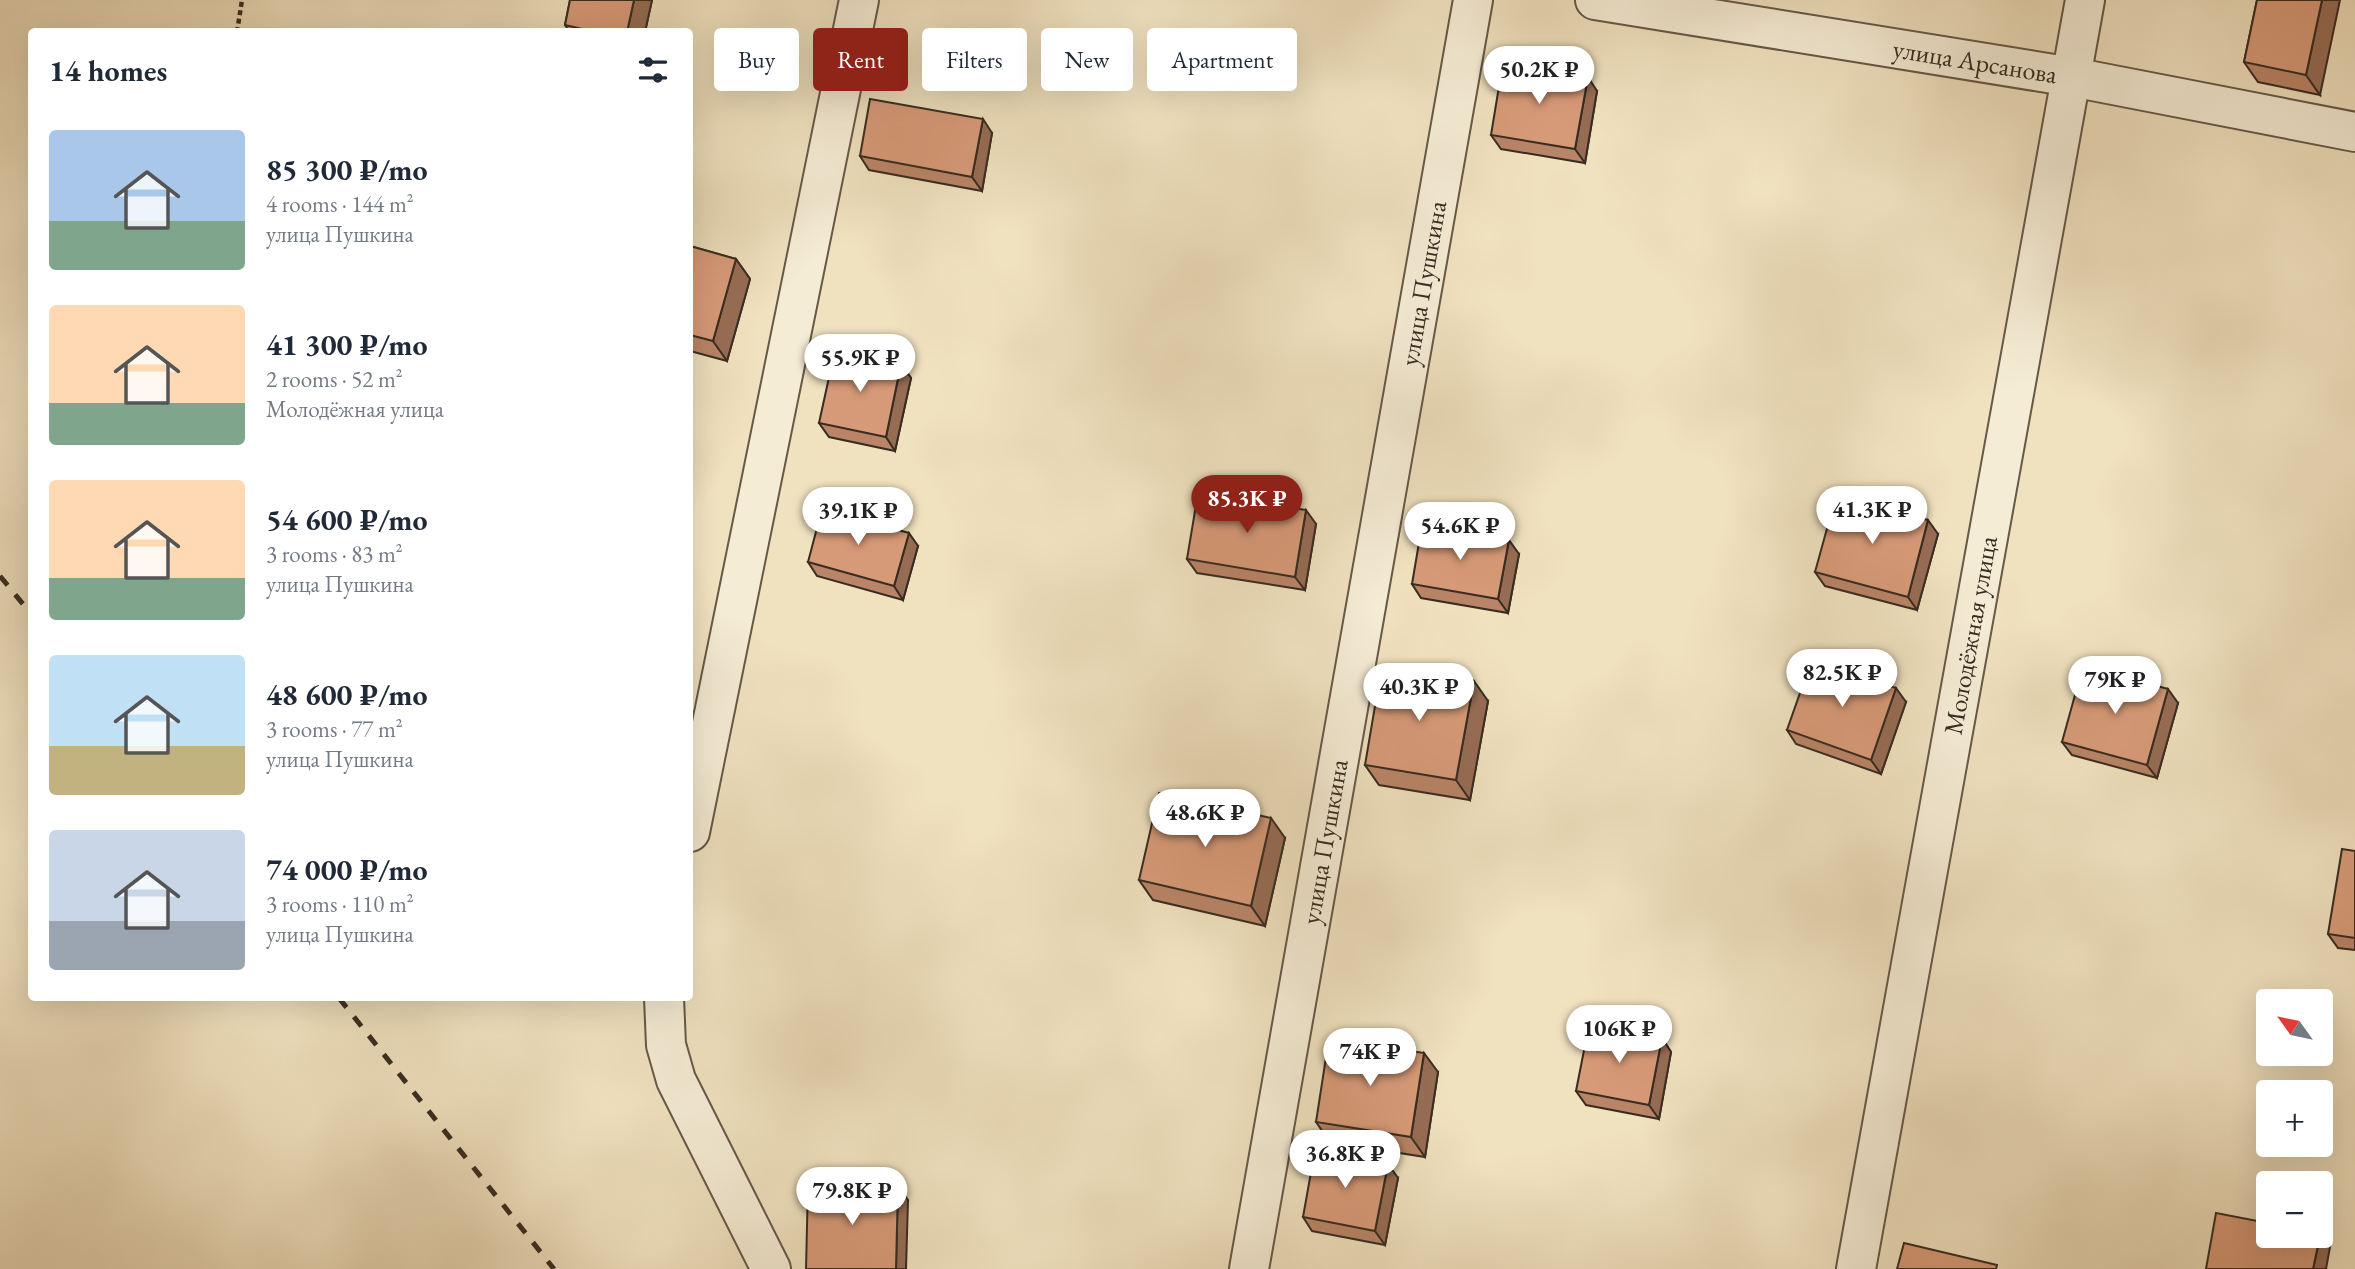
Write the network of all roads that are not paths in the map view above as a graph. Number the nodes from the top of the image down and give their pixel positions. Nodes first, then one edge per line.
1 (859, 0) edge
2 (1473, 0) edge
3 (1595, 0) edge
4 (2085, 0) edge
5 (2072, 77) junction
6 (2355, 132) edge
7 (693, 817) edge
8 (664, 1001) edge
9 (771, 1269) edge
10 (1249, 1269) edge
11 (1856, 1269) edge

1 - 7 street
2 - 10 street, улица Пушкина
3 - 5 street, улица Арсанова
4 - 5 street, Молодёжная улица
5 - 6 street, улица Арсанова
5 - 11 street, Молодёжная улица
8 - 9 street

